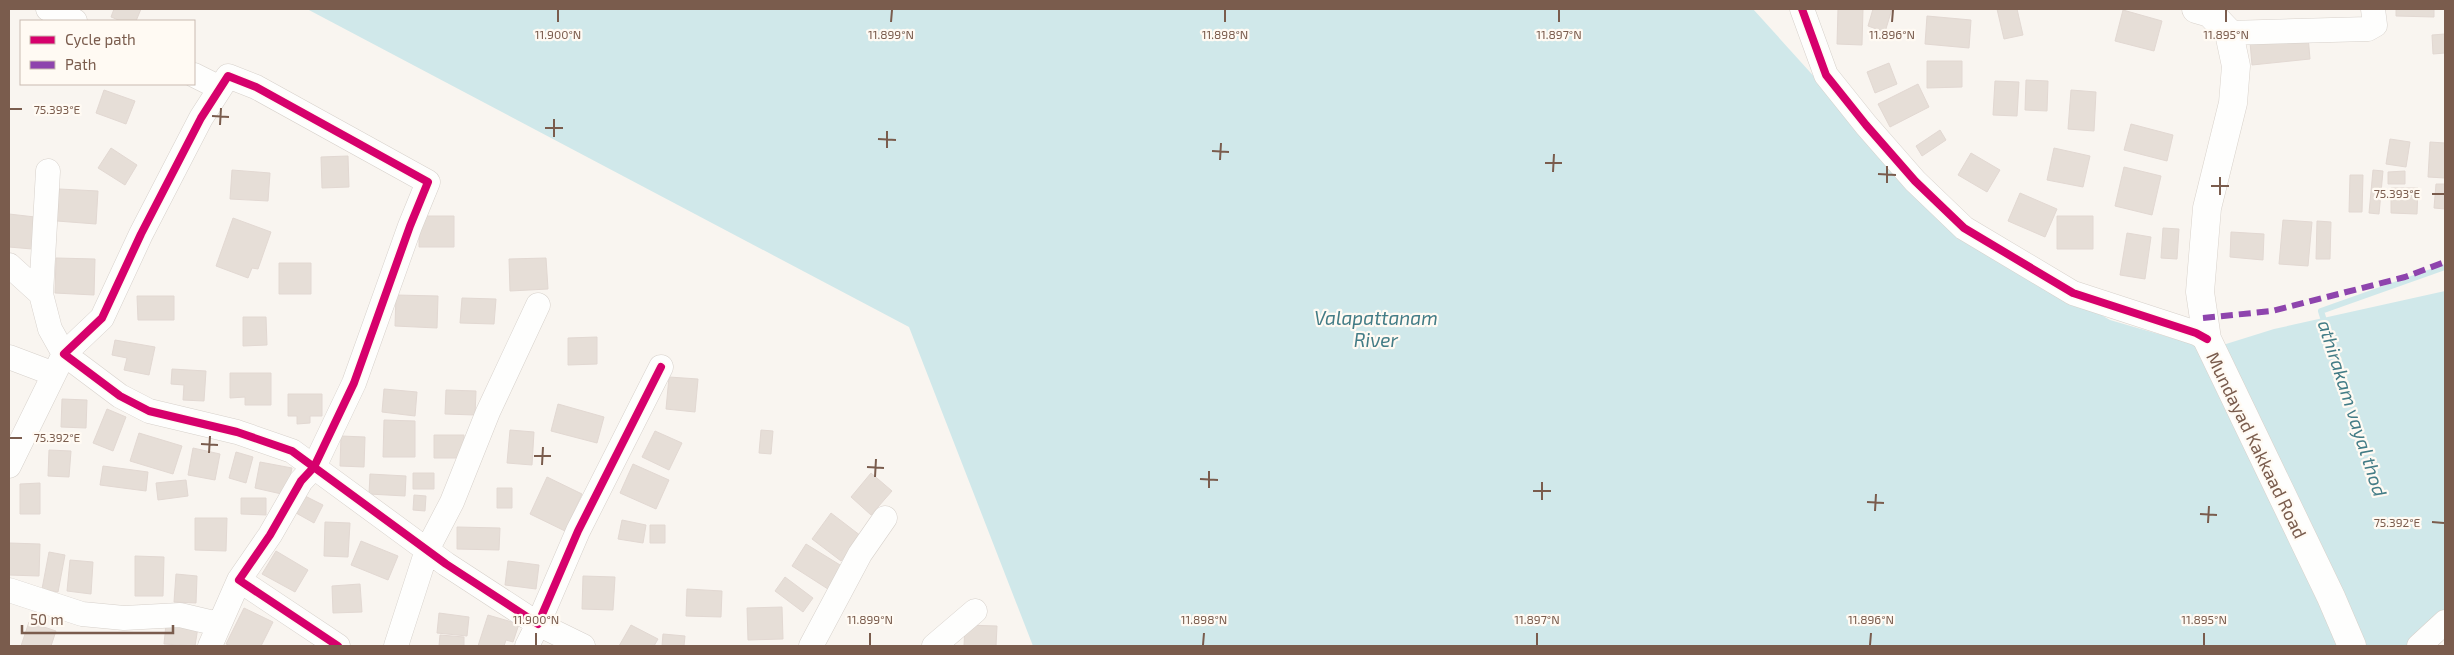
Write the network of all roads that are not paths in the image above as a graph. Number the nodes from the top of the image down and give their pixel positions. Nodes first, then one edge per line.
1 (48, 9) edge
2 (1802, 9) edge
3 (2196, 9) edge
4 (2373, 9) edge
5 (73, 20) edge
6 (2229, 33) junction
7 (195, 76) edge
8 (220, 88) junction
9 (48, 171) dead end
10 (9, 265) edge
11 (41, 294) junction
12 (538, 305) dead end
13 (2207, 339) junction
14 (9, 357) edge
15 (59, 364) junction
16 (661, 367) dead end
17 (9, 466) edge
18 (314, 467) junction
19 (885, 518) dead end
20 (427, 550) junction
21 (239, 580) junction
22 (9, 590) edge
23 (975, 611) dead end
24 (2445, 622) edge
25 (218, 624) junction
26 (538, 624) junction
27 (210, 646) edge
28 (338, 646) edge
29 (396, 646) edge
30 (526, 646) edge
31 (583, 646) edge
32 (811, 646) edge
33 (934, 646) edge
34 (2352, 646) edge
35 (2419, 646) edge

1 - 5 street
2 - 13 street
3 - 6 main road
4 - 6 street
6 - 13 main road, Mundayad Kakkaad Road
7 - 8 street
8 - 15 street
8 - 18 street
9 - 11 street
10 - 11 street
11 - 15 street
12 - 20 street
13 - 34 main road, Mundayad Kakkaad Road
14 - 15 street
15 - 17 street
15 - 18 street
16 - 26 street
18 - 20 street
18 - 21 street
19 - 32 street
20 - 26 street
20 - 29 street
21 - 25 street
21 - 28 street
22 - 25 street
23 - 33 street
24 - 35 street
25 - 27 street
26 - 30 street
26 - 31 street

